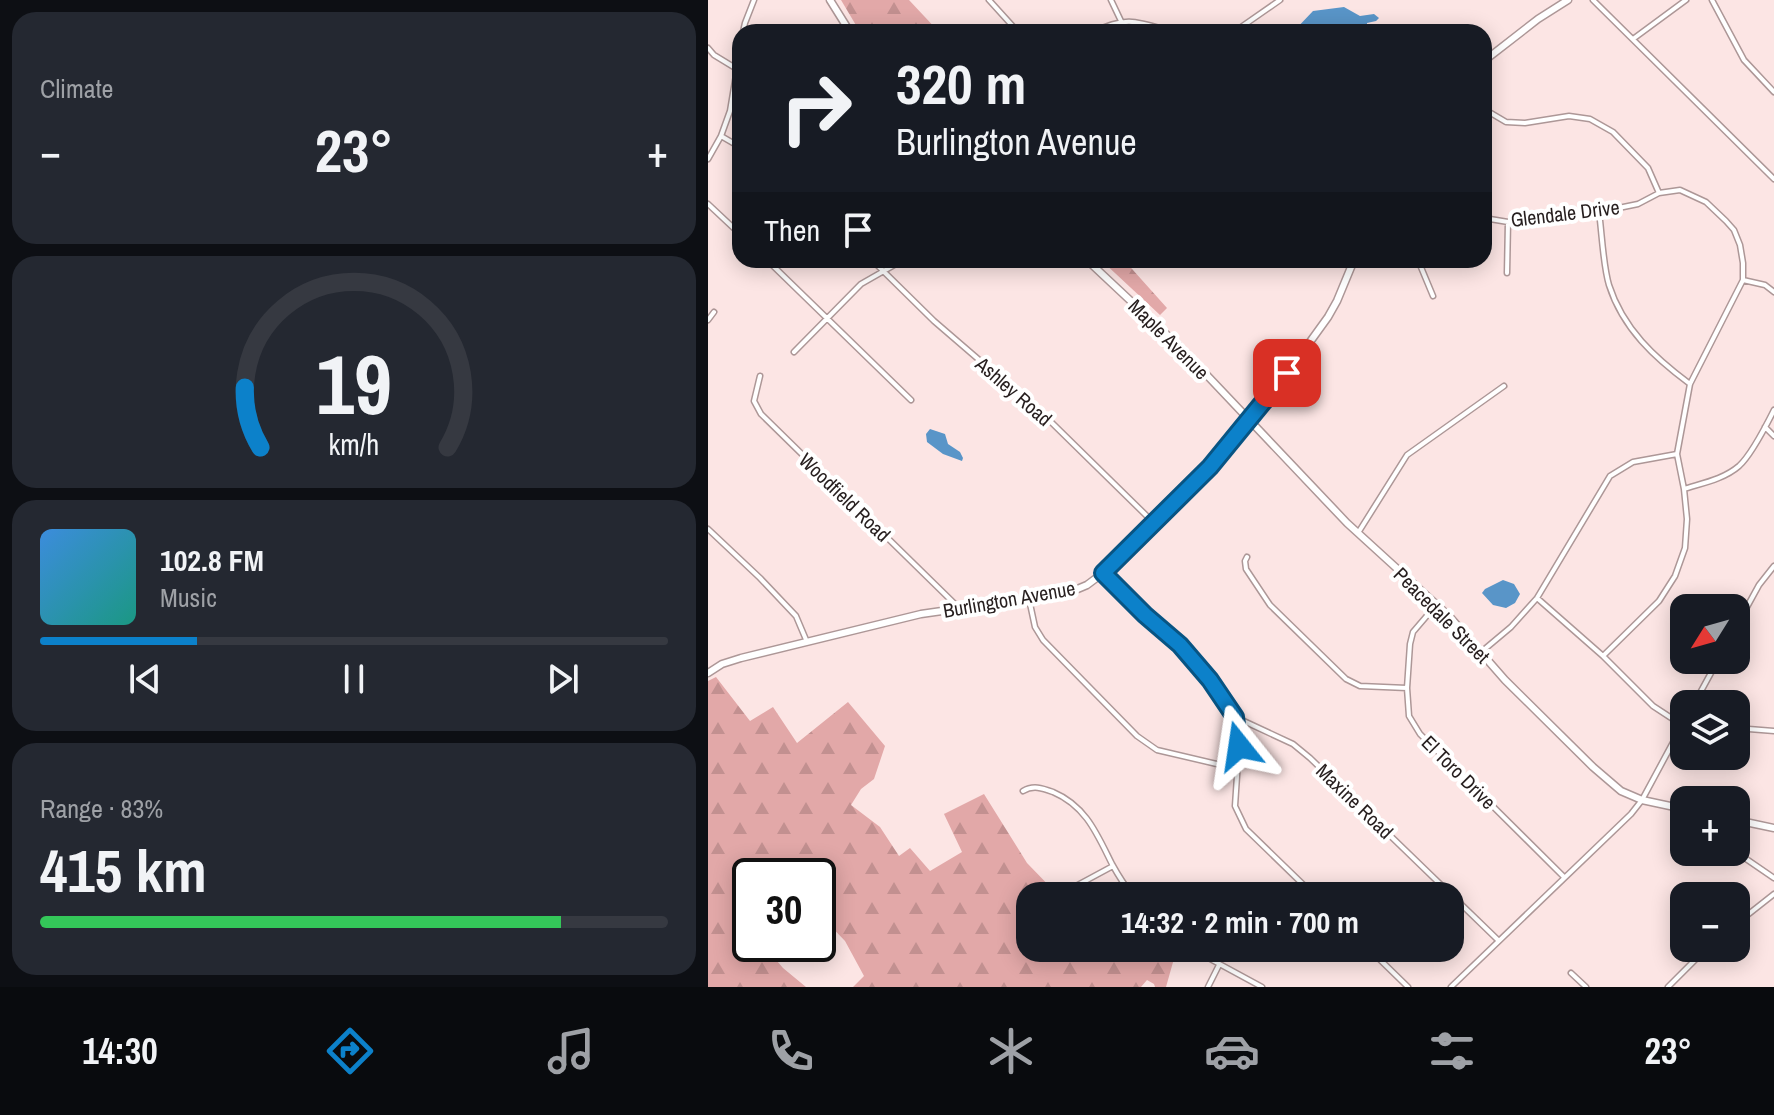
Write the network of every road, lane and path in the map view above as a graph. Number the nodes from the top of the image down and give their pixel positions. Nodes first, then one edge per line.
1 (754, 0) edge
2 (830, 0) edge
3 (989, 0) edge
4 (1111, 0) edge
5 (1280, 0) edge
6 (1568, 0) edge
7 (1593, 0) edge
8 (1686, 0) edge
9 (1712, 0) edge
10 (1121, 21) junction
11 (745, 24) edge
12 (845, 24) edge
13 (1011, 24) edge
14 (1114, 24) edge
15 (1146, 24) edge
16 (1246, 24) edge
17 (1633, 39) junction
18 (708, 48) edge
19 (1492, 55) edge
20 (732, 66) edge
21 (1774, 92) edge
22 (732, 99) edge
23 (1492, 114) edge
24 (721, 136) junction
25 (732, 142) edge
26 (708, 159) edge
27 (1774, 179) edge
28 (1659, 193) junction
29 (708, 204) edge
30 (1599, 212) junction
31 (1492, 219) edge
32 (1508, 222) junction
33 (732, 226) edge
34 (775, 268) edge
35 (881, 268) edge
36 (889, 268) edge
37 (1096, 268) edge
38 (1351, 268) edge
39 (1421, 268) edge
40 (884, 271) junction
41 (1507, 273) dead end
42 (1743, 280) junction
43 (1774, 292) edge
44 (1433, 296) dead end
45 (714, 312) dead end
46 (828, 318) junction
47 (708, 320) edge
48 (794, 352) dead end
49 (760, 376) dead end
50 (1690, 384) junction
51 (1504, 386) dead end
52 (911, 400) dead end
53 (1774, 410) edge
54 (1249, 421) junction
55 (1765, 427) junction
56 (1774, 436) edge
57 (1677, 454) junction
58 (1684, 489) junction
59 (1154, 523) junction
60 (708, 529) edge
61 (1358, 533) junction
62 (1247, 557) dead end
63 (1774, 566) edge
64 (1103, 573) junction
65 (1537, 598) junction
66 (1029, 599) junction
67 (1750, 601) edge
68 (1437, 604) junction
69 (959, 608) junction
70 (807, 642) junction
71 (1480, 653) junction
72 (1603, 656) junction
73 (708, 673) edge
74 (1407, 688) junction
75 (1670, 716) edge
76 (1235, 717) junction
77 (1750, 729) edge
78 (1774, 731) edge
79 (1670, 748) edge
80 (1238, 769) junction
81 (1023, 791) dead end
82 (1642, 800) junction
83 (1670, 806) edge
84 (1750, 823) edge
85 (1774, 828) edge
86 (1750, 862) edge
87 (1113, 866) junction
88 (1564, 877) junction
89 (1774, 878) edge
90 (1083, 882) edge
91 (1124, 882) edge
92 (1301, 882) edge
93 (1774, 894) edge
94 (1750, 913) edge
95 (1498, 940) junction
96 (1214, 962) edge
97 (1382, 962) edge
98 (1693, 962) edge
99 (1219, 965) junction
100 (1571, 973) dead end
101 (1208, 987) edge
102 (1262, 987) edge
103 (1408, 987) edge
104 (1451, 987) edge
105 (1586, 987) edge
106 (1668, 987) edge

1 - 11 street
2 - 12 main road
3 - 13 street
4 - 10 street
5 - 16 street
6 - 19 main road
7 - 17 street
8 - 17 street
9 - 21 street
10 - 14 street
10 - 15 street
17 - 27 street
18 - 20 street
22 - 24 street
23 - 28 street
24 - 25 street
24 - 26 street
28 - 30 street, Glendale Drive
28 - 42 street, Glendale Drive
29 - 33 street
30 - 32 street, Glendale Drive
30 - 50 street
31 - 32 street, Glendale Drive
32 - 41 street
34 - 46 street
35 - 40 street, Ashley Road
36 - 40 street
37 - 54 main road, Maple Avenue
38 - 54 main road, Burlington Avenue
39 - 44 street
40 - 46 street
40 - 59 street, Ashley Road
42 - 43 street
42 - 50 street
45 - 47 street
46 - 48 street
46 - 52 street
49 - 69 street, Woodfield Road
50 - 57 street
51 - 61 street
53 - 55 street
54 - 59 main road, Burlington Avenue
54 - 61 main road, Peacedale Street
55 - 56 street
55 - 58 street
57 - 58 street
57 - 65 street
58 - 72 street
59 - 64 main road, Burlington Avenue
60 - 70 street
61 - 68 main road, Peacedale Street
62 - 74 street
63 - 67 street
64 - 66 main road, Burlington Avenue
64 - 76 street
65 - 71 street
65 - 72 street
66 - 69 main road, Burlington Avenue
66 - 80 street
68 - 71 main road, Peacedale Street
68 - 74 street, El Toro Drive
69 - 70 main road, Burlington Avenue
70 - 73 main road, Burlington Avenue
71 - 82 main road, Peacedale Street
72 - 75 street
74 - 88 street, El Toro Drive
76 - 80 street
76 - 95 street, Maxine Road
77 - 78 street
79 - 82 street
80 - 92 street
81 - 87 street
82 - 83 main road, Peacedale Street
82 - 88 street
84 - 85 main road
86 - 89 street
87 - 90 street
87 - 91 street
88 - 95 street
93 - 94 street
95 - 104 street
96 - 99 street
97 - 103 street
98 - 106 street
99 - 101 street
99 - 102 street
100 - 105 street

